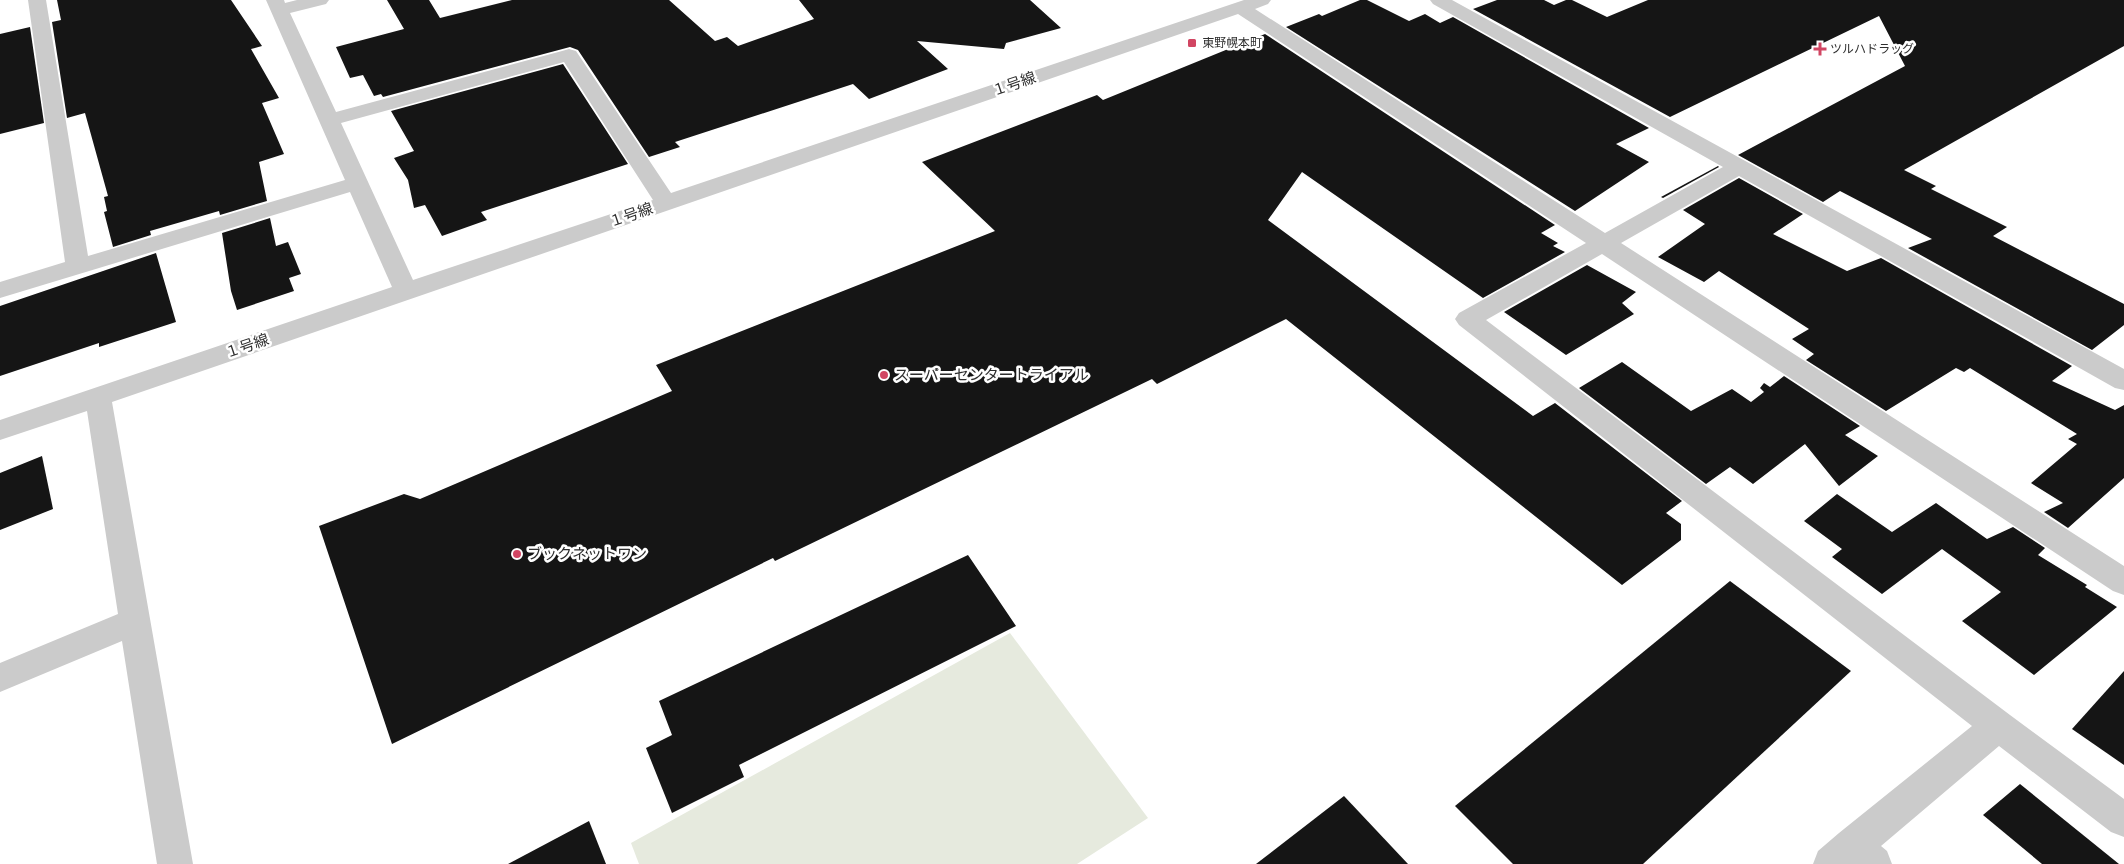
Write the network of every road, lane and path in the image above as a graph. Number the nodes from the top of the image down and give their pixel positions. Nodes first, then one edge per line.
1 (37, 0) edge
2 (320, 0) edge
3 (1439, 0) edge
4 (1251, 4) edge
5 (277, 5) edge
6 (329, 120) junction
7 (1740, 168) junction
8 (358, 183) junction
9 (666, 203) junction
10 (1604, 243) junction
11 (78, 267) junction
12 (0, 290) edge
13 (406, 291) junction
14 (2124, 382) edge
15 (98, 397) junction
16 (0, 430) edge
17 (2124, 582) edge
18 (135, 621) junction
19 (0, 678) edge
20 (1998, 726) junction
21 (2124, 820) edge
22 (1852, 858) edge
23 (175, 864) edge

1 - 11 street
2 - 5 street
3 - 7 street
4 - 9 street, １号線
4 - 10 street
5 - 6 street
6 - 8 street
6 - 9 street
7 - 10 street
7 - 14 street
8 - 11 street
8 - 13 street
9 - 13 street, １号線
10 - 17 street
10 - 20 street
11 - 12 street
13 - 15 street, １号線
15 - 16 street, １号線
15 - 18 street
18 - 19 street
18 - 23 street
20 - 21 street
20 - 22 street

